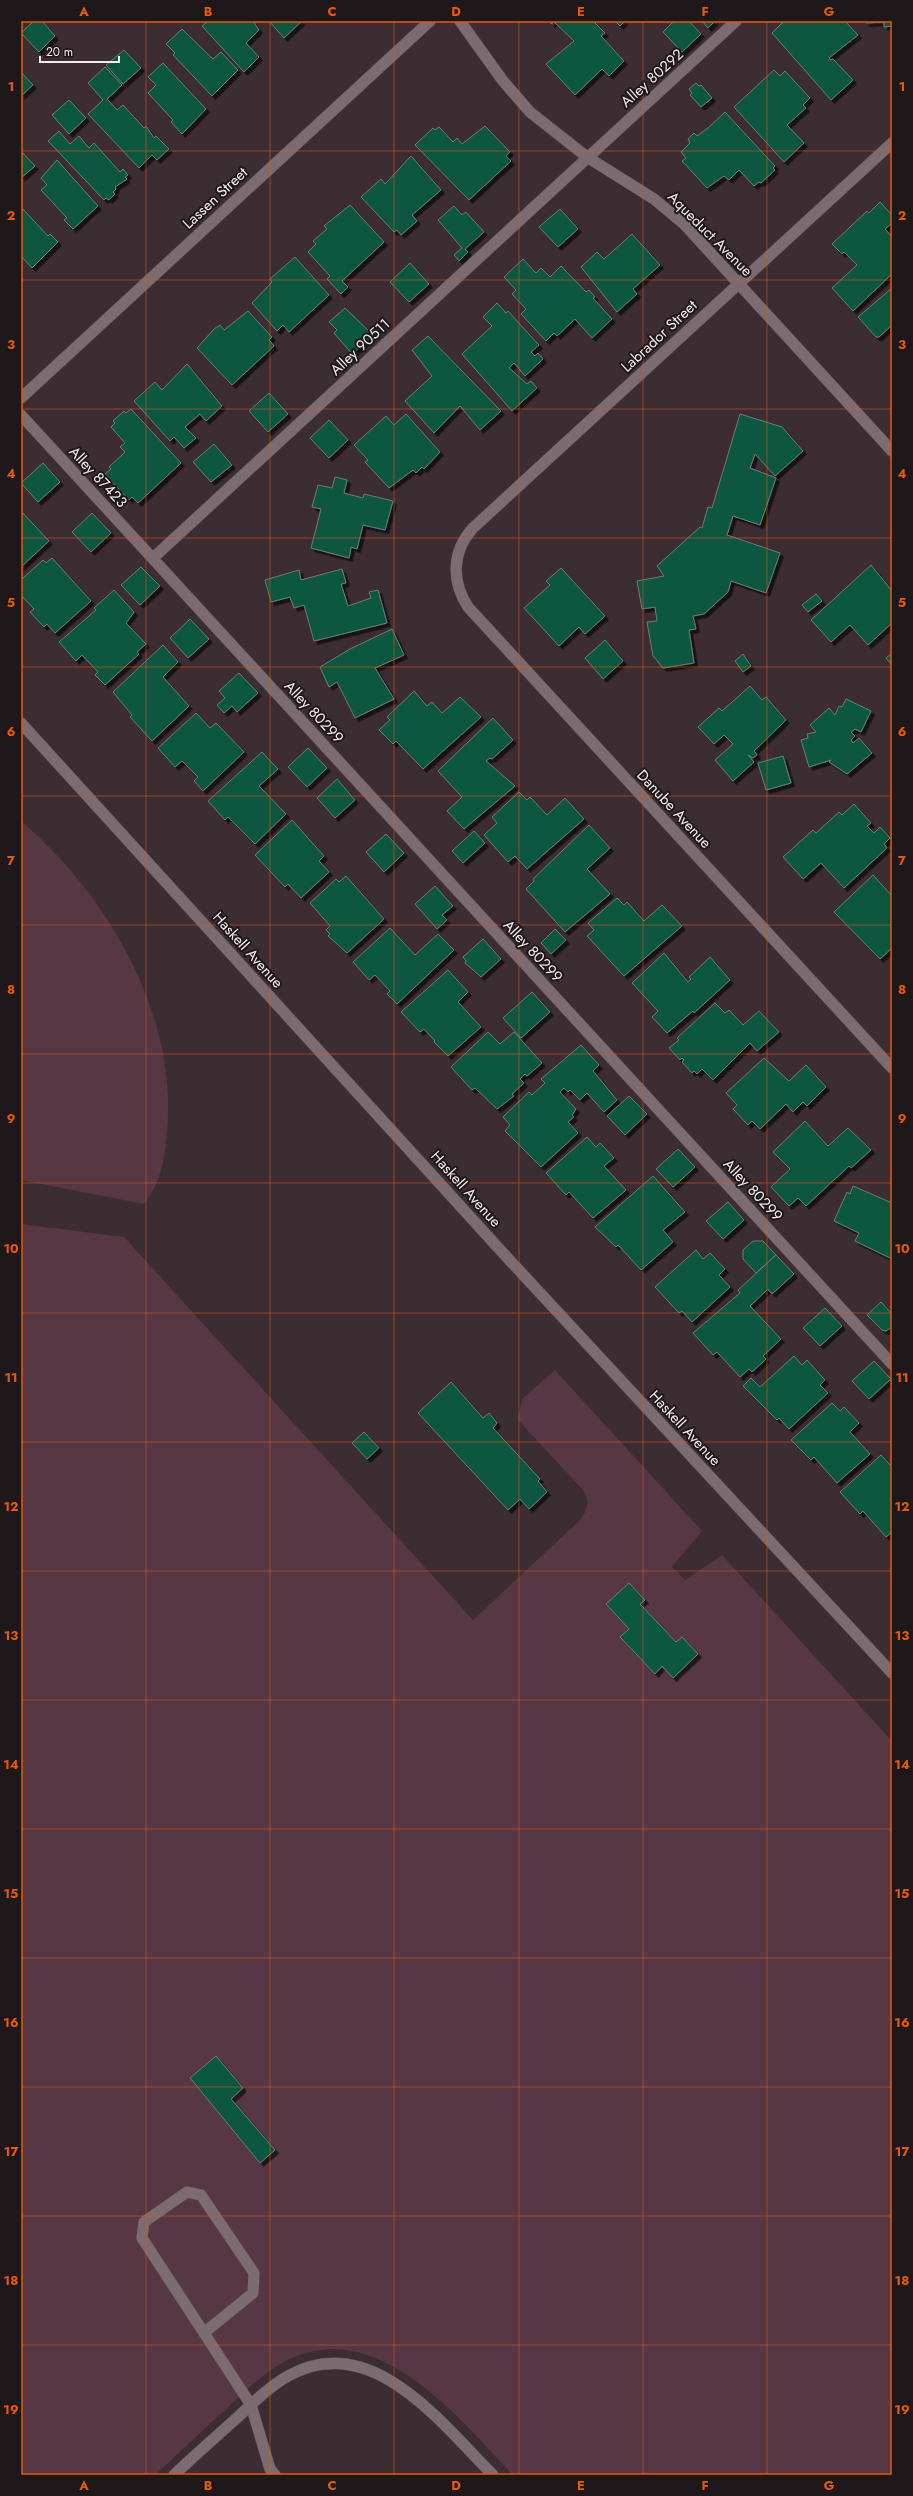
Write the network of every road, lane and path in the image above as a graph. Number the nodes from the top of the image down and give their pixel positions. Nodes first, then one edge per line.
1 (430, 21) edge
2 (460, 21) edge
3 (736, 21) edge
4 (892, 143) edge
5 (587, 157) junction
6 (739, 283) junction
7 (21, 398) edge
8 (21, 415) edge
9 (892, 451) edge
10 (153, 558) junction
11 (457, 559) joint
12 (21, 723) edge
13 (892, 1068) edge
14 (892, 1364) edge
15 (892, 1673) edge
16 (205, 2332) junction
17 (251, 2405) junction
18 (174, 2475) edge
19 (275, 2475) edge
20 (493, 2475) edge

1 - 7 street, Lassen Street
2 - 5 street, Aqueduct Avenue
3 - 5 street, Alley 80292
4 - 6 street, Labrador Street
5 - 6 street, Aqueduct Avenue
5 - 10 street, Alley 90511
6 - 9 street, Aqueduct Avenue
6 - 11 street, Labrador Street
8 - 10 street, Alley 87423
10 - 14 street, Alley 80299
11 - 13 street, Danube Avenue
12 - 15 street, Haskell Avenue
16 - 16 street
16 - 17 street
17 - 18 street
17 - 19 street
17 - 20 street

